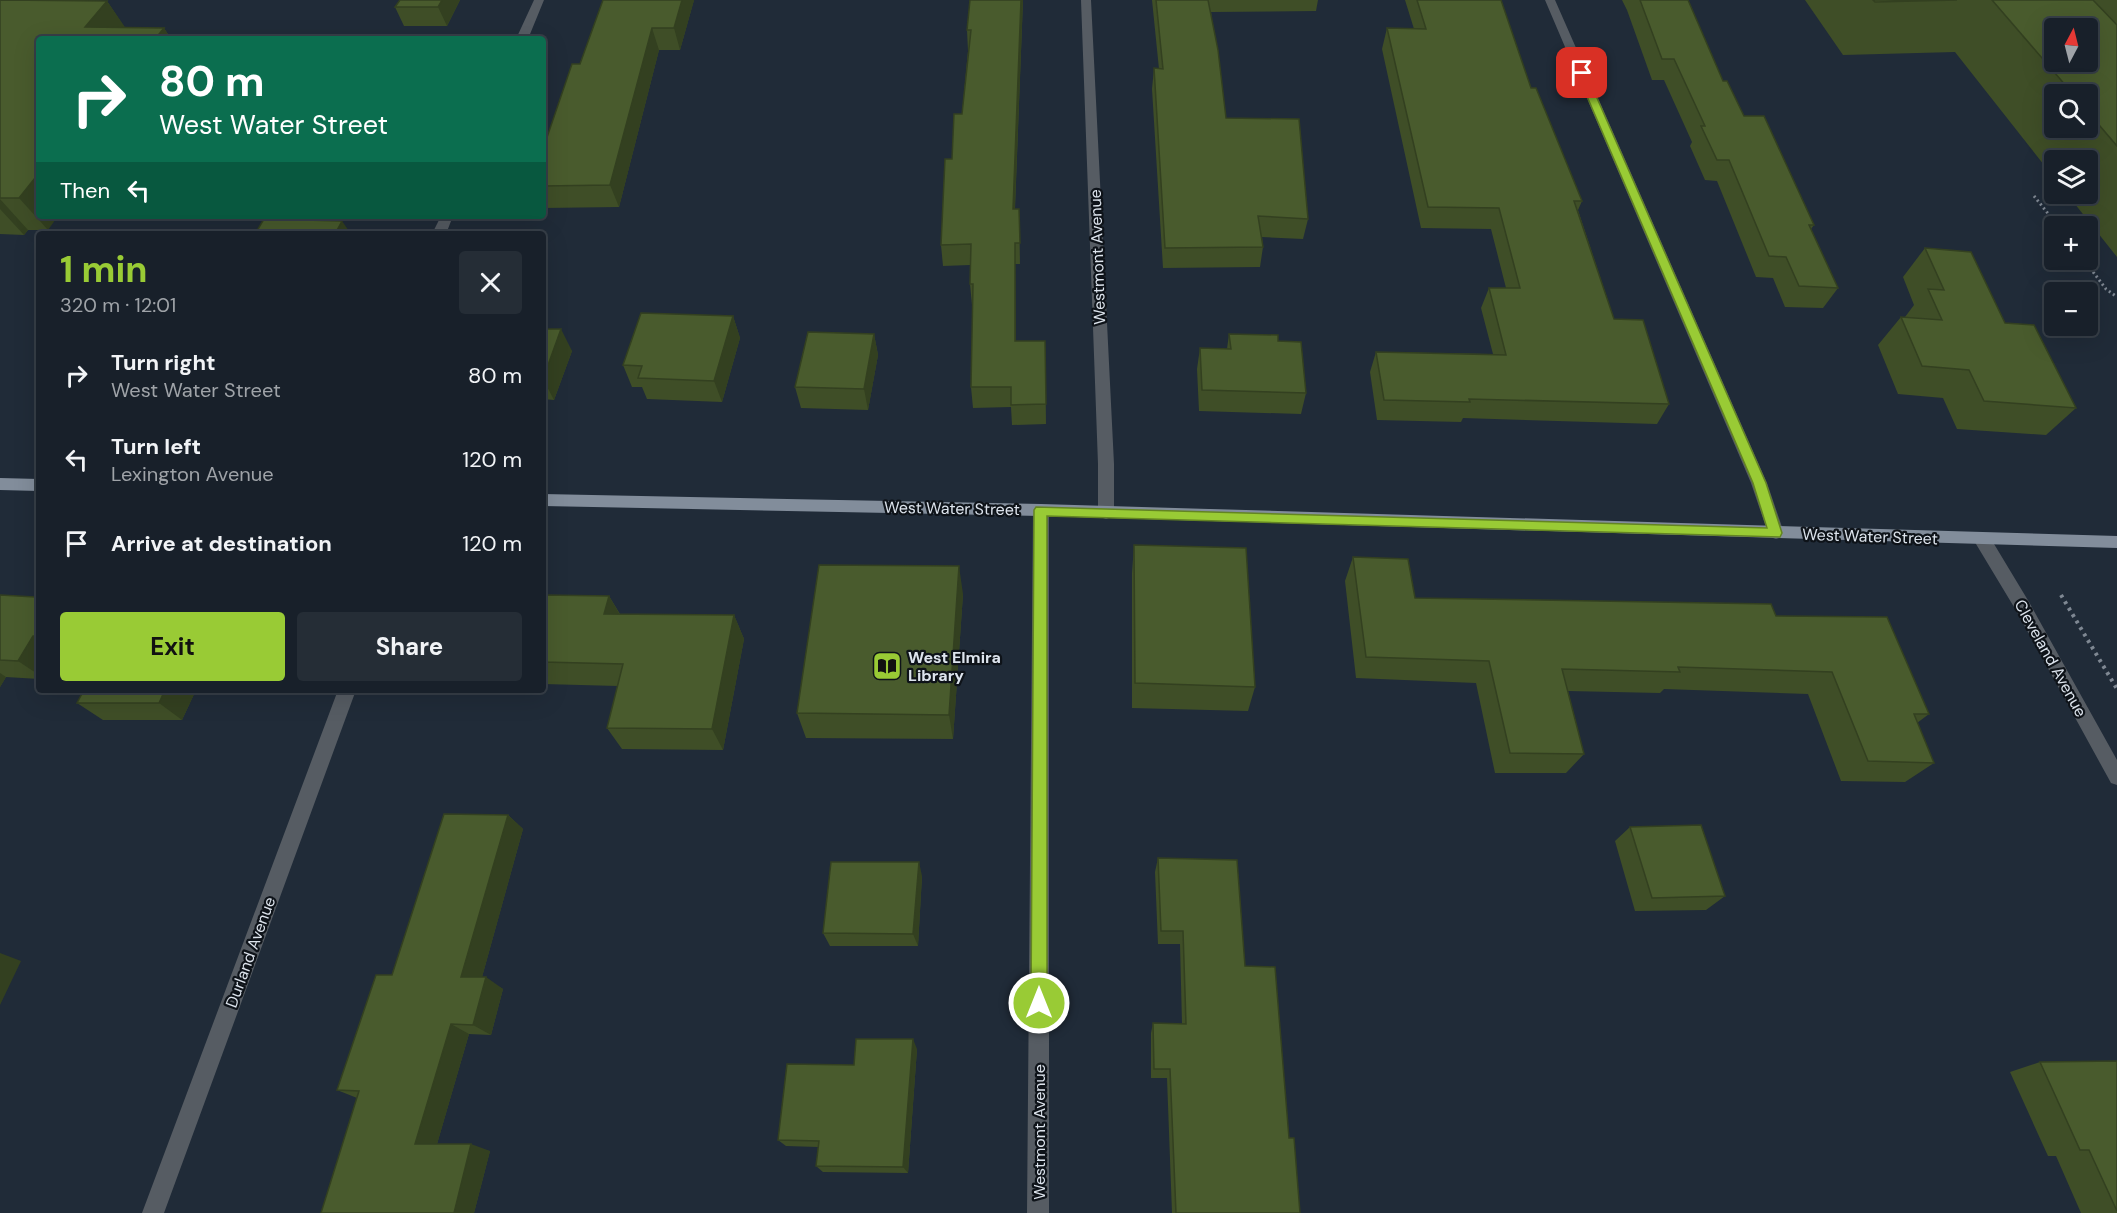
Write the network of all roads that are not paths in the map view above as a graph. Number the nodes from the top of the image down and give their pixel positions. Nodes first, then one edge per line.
1 (538, 0) edge
2 (1086, 0) edge
3 (1550, 0) edge
4 (523, 36) edge
5 (0, 484) edge
6 (36, 485) edge
7 (546, 500) edge
8 (1041, 510) junction
9 (1106, 513) junction
10 (1776, 533) junction
11 (1982, 539) junction
12 (2117, 542) edge
13 (346, 693) edge
14 (2117, 777) edge
15 (153, 1213) edge
16 (1038, 1213) edge

1 - 4 street
2 - 9 street, Westmont Avenue
3 - 10 street
5 - 6 main road
7 - 8 main road, West Water Street
8 - 9 main road, West Water Street
8 - 16 street, Westmont Avenue
9 - 10 main road, West Water Street
10 - 11 main road, West Water Street
11 - 12 main road, West Water Street
11 - 14 street, Cleveland Avenue
13 - 15 street, Durland Avenue

